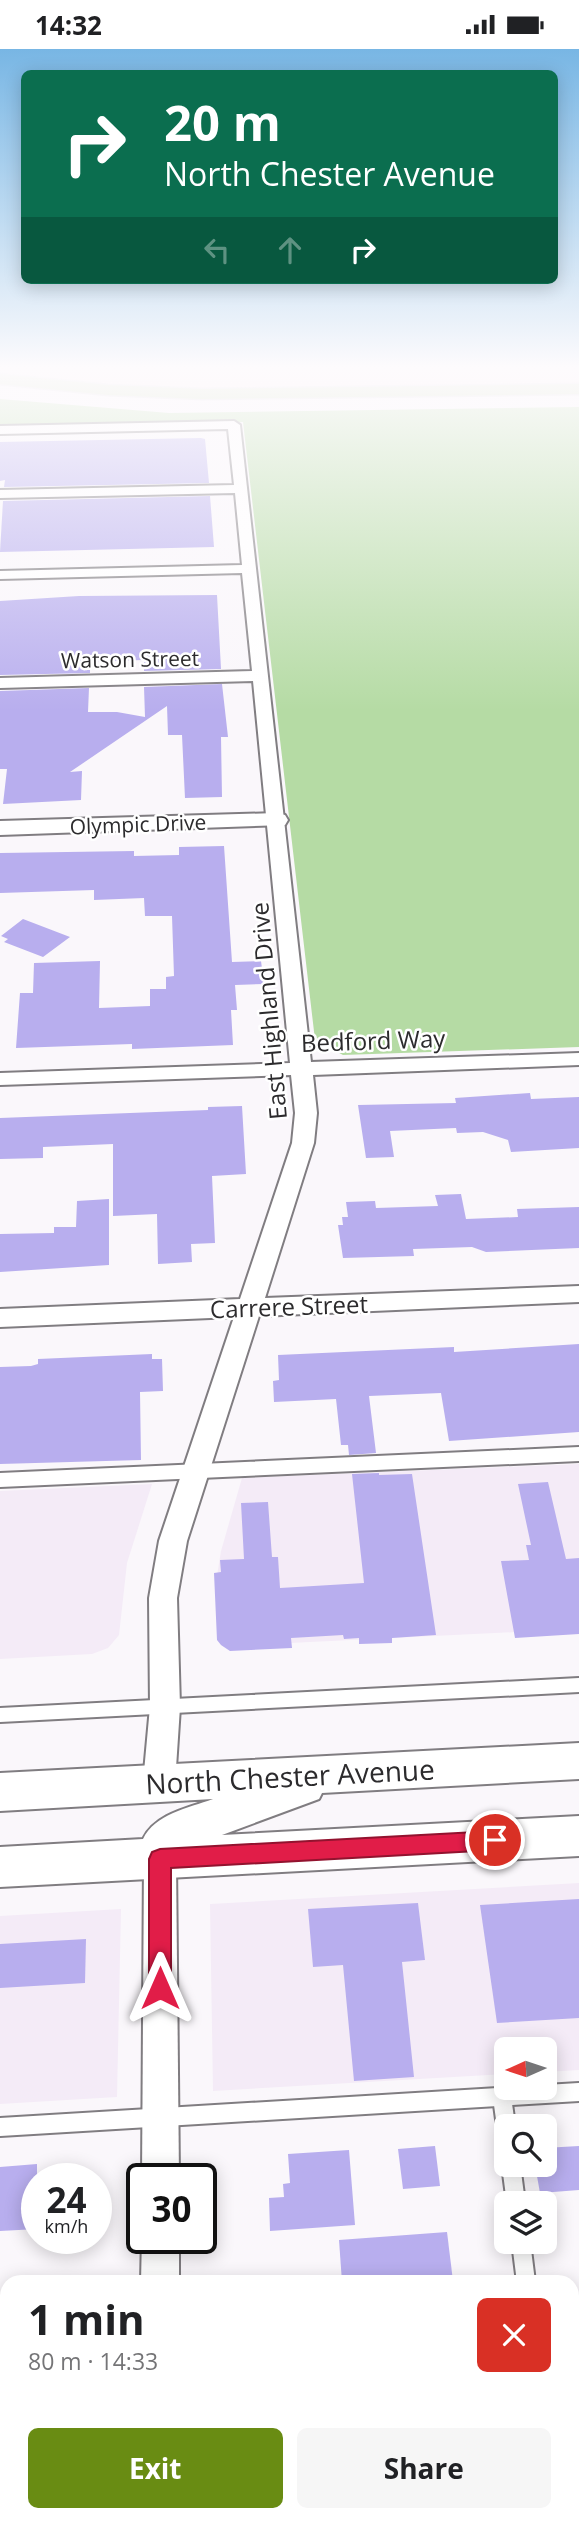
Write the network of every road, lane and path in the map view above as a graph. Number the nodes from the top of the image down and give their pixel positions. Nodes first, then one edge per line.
1 (240, 480) edge
2 (241, 489) junction
3 (0, 494) edge
4 (249, 569) junction
5 (0, 575) edge
6 (260, 676) junction
7 (0, 683) edge
8 (276, 820) junction
9 (0, 828) edge
10 (579, 1059) edge
11 (302, 1069) junction
12 (0, 1079) edge
13 (579, 1294) edge
14 (250, 1307) junction
15 (0, 1318) edge
16 (579, 1454) edge
17 (196, 1470) junction
18 (0, 1480) edge
19 (579, 1685) edge
20 (164, 1707) junction
21 (0, 1715) edge
22 (579, 1761) edge
23 (336, 1774) junction
24 (159, 1783) junction
25 (0, 1792) edge
26 (579, 1836) edge
27 (160, 1859) junction
28 (0, 1867) edge
29 (579, 2092) edge
30 (557, 2093) edge
31 (494, 2097) edge
32 (160, 2117) junction
33 (0, 2127) edge
34 (160, 2163) edge
35 (160, 2254) edge
36 (522, 2254) edge
37 (160, 2275) edge
38 (525, 2275) edge

1 - 2 street, East Highland Drive
2 - 3 street
2 - 4 street, East Highland Drive
4 - 5 street
4 - 6 street, East Highland Drive
6 - 7 street, Watson Street
6 - 8 street, East Highland Drive
8 - 9 main road, Olympic Drive
8 - 11 street, East Highland Drive
10 - 11 street, Bedford Way
11 - 12 street, Bedford Way
11 - 14 street, East Highland Drive
13 - 14 street, Carrere Street
14 - 15 street, Carrere Street
14 - 17 street, East Highland Drive
16 - 17 lane
17 - 18 lane
17 - 20 street, East Highland Drive
19 - 20 lane
20 - 21 lane
20 - 24 street, East Highland Drive
22 - 23 main road, North Chester Avenue
23 - 24 main road, North Chester Avenue
23 - 27 main road
24 - 25 main road, North Chester Avenue
26 - 27 main road
27 - 28 main road
27 - 32 street
29 - 30 lane
31 - 32 lane
32 - 33 lane
32 - 34 street
35 - 37 street
36 - 38 lane

